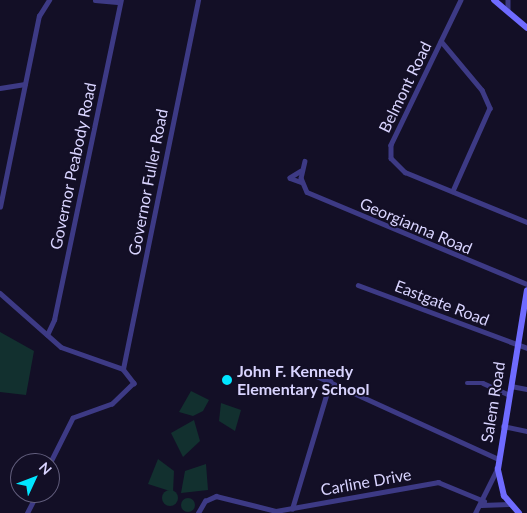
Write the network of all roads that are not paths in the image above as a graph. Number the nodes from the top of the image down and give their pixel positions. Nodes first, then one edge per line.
1 (49, 0) edge
2 (95, 0) edge
3 (198, 0) edge
4 (461, 0) edge
5 (494, 0) edge
6 (508, 0) edge
7 (120, 1) edge
8 (508, 9) junction
9 (527, 28) edge
10 (441, 42) junction
11 (25, 84) junction
12 (0, 88) edge
13 (305, 161) dead end
14 (300, 171) junction
15 (301, 182) junction
16 (453, 191) junction
17 (0, 207) edge
18 (527, 222) edge
19 (358, 284) dead end
20 (527, 284) edge
21 (527, 290) edge
22 (0, 293) edge
23 (526, 306) edge
24 (48, 335) junction
25 (517, 346) junction
26 (527, 348) edge
27 (123, 370) junction
28 (310, 373) dead end
29 (330, 382) junction
30 (467, 383) dead end
31 (510, 386) junction
32 (527, 389) edge
33 (508, 394) junction
34 (502, 426) junction
35 (527, 431) edge
36 (56, 453) edge
37 (499, 460) junction
38 (482, 503) junction
39 (510, 504) junction
40 (292, 509) junction
41 (198, 513) edge
42 (475, 513) edge
43 (519, 513) edge

1 - 11 street
2 - 7 street
3 - 27 street, Governor Fuller Road
4 - 10 street, Belmont Road
5 - 8 main road
6 - 8 street
7 - 24 street, Governor Peabody Road
8 - 9 main road
10 - 16 street
10 - 16 street, Belmont Road
11 - 12 street
11 - 17 street
13 - 14 street
14 - 15 street
14 - 15 street
15 - 20 street, Georgianna Road
16 - 18 street, Belmont Road
19 - 25 street, Eastgate Road
21 - 23 main road, Salem Road
22 - 24 street
23 - 25 main road, Salem Road
24 - 27 street
25 - 26 street, Eastgate Road
25 - 31 main road, Salem Road
27 - 36 street
28 - 29 street
29 - 37 street
29 - 40 street
30 - 33 street
31 - 32 street
31 - 33 main road, Salem Road
33 - 34 main road, Salem Road
34 - 35 street
34 - 37 main road, Salem Road
37 - 38 street
37 - 39 main road, Salem Road
38 - 39 street
38 - 40 street, Carline Drive
38 - 42 street
39 - 43 main road, Salem Road
40 - 41 street, Carline Drive

